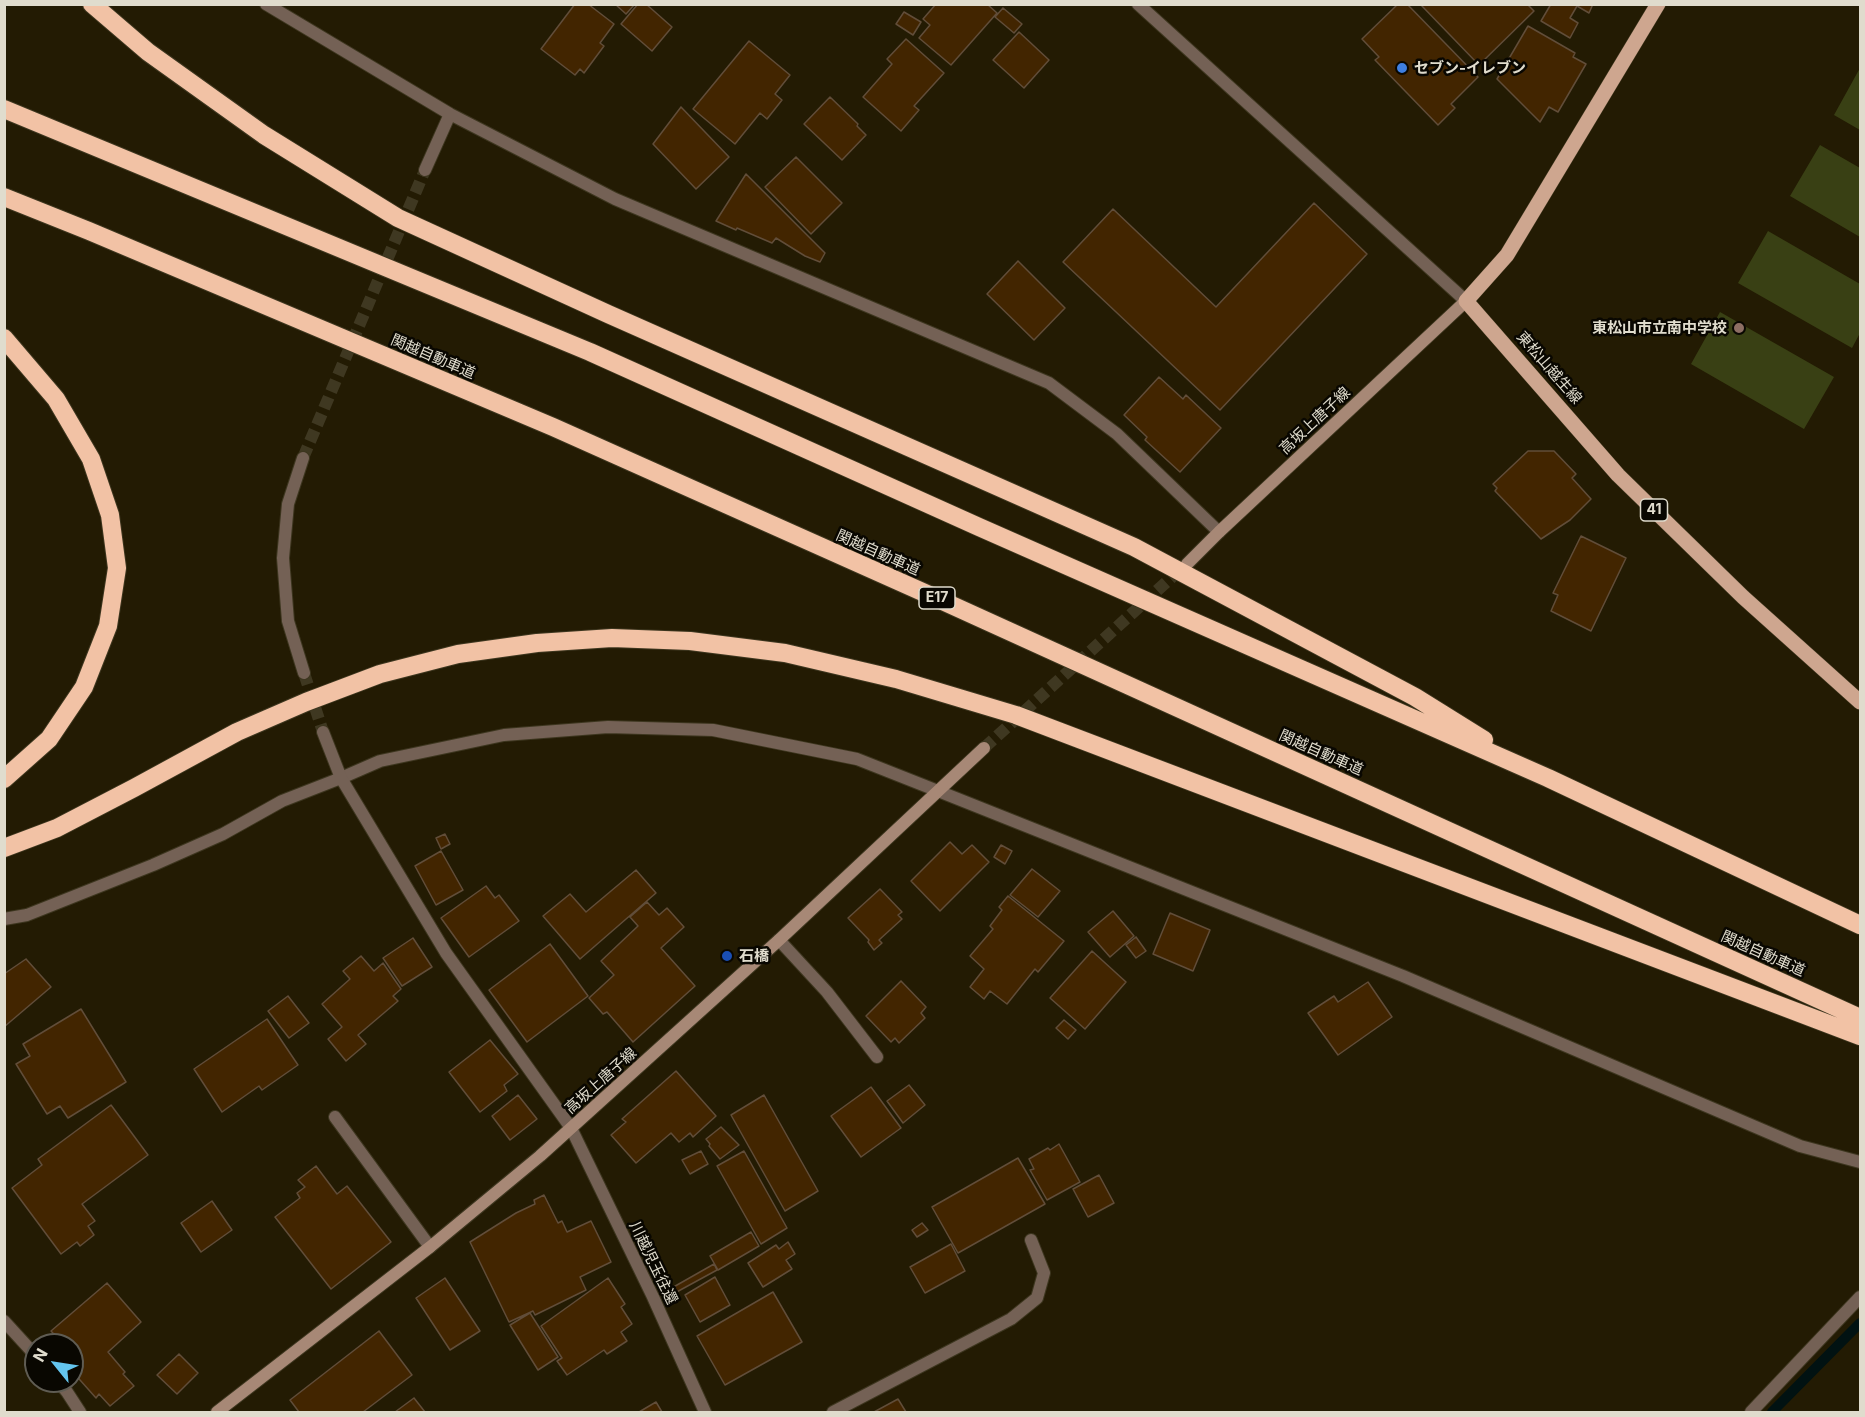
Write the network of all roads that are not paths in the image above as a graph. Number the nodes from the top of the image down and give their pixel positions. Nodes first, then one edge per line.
1 (92, 4) edge
2 (1138, 4) edge
3 (1658, 4) edge
4 (270, 6) edge
5 (4, 109) edge
6 (450, 114) junction
7 (425, 170) tunnel mouth
8 (4, 197) edge
9 (1466, 301) junction
10 (4, 338) edge
11 (303, 458) tunnel mouth
12 (1219, 532) junction
13 (1186, 564) tunnel mouth
14 (304, 673) tunnel mouth
15 (1860, 702) edge
16 (323, 732) tunnel mouth
17 (984, 748) tunnel mouth
18 (341, 778) junction
19 (1548, 778) junction
20 (4, 779) edge
21 (938, 791) junction
22 (4, 848) edge
23 (4, 919) edge
24 (1860, 926) edge
25 (778, 940) junction
26 (1860, 1018) edge
27 (1860, 1036) edge
28 (877, 1058) dead end
29 (335, 1117) dead end
30 (571, 1128) junction
31 (1860, 1162) edge
32 (1031, 1240) dead end
33 (430, 1247) junction
34 (1860, 1297) edge
35 (4, 1321) edge
36 (24, 1343) edge
37 (69, 1393) edge
38 (80, 1413) edge
39 (217, 1413) edge
40 (705, 1413) edge
41 (833, 1413) edge
42 (1751, 1413) edge

1 - 19 highway
2 - 9 street
3 - 9 main road
4 - 6 street
5 - 19 highway
6 - 7 street
6 - 12 street
8 - 26 highway, 関越自動車道 / E17
9 - 12 main road, 高坂上唐子線
9 - 15 main road, 東松山越生線 / 41
10 - 20 highway
11 - 14 street
12 - 13 main road, 高坂上唐子線
16 - 18 street, 川越児玉往還
17 - 21 main road, 高坂上唐子線
18 - 21 street
18 - 23 street
18 - 30 street, 川越児玉往還
19 - 24 highway
21 - 25 main road, 高坂上唐子線
21 - 31 street
22 - 27 highway
25 - 28 street
25 - 30 main road, 高坂上唐子線
29 - 33 street
30 - 33 main road, 高坂上唐子線
30 - 40 street, 川越児玉往還
32 - 41 street
33 - 39 main road, 高坂上唐子線
34 - 42 street
35 - 36 street
37 - 38 street

